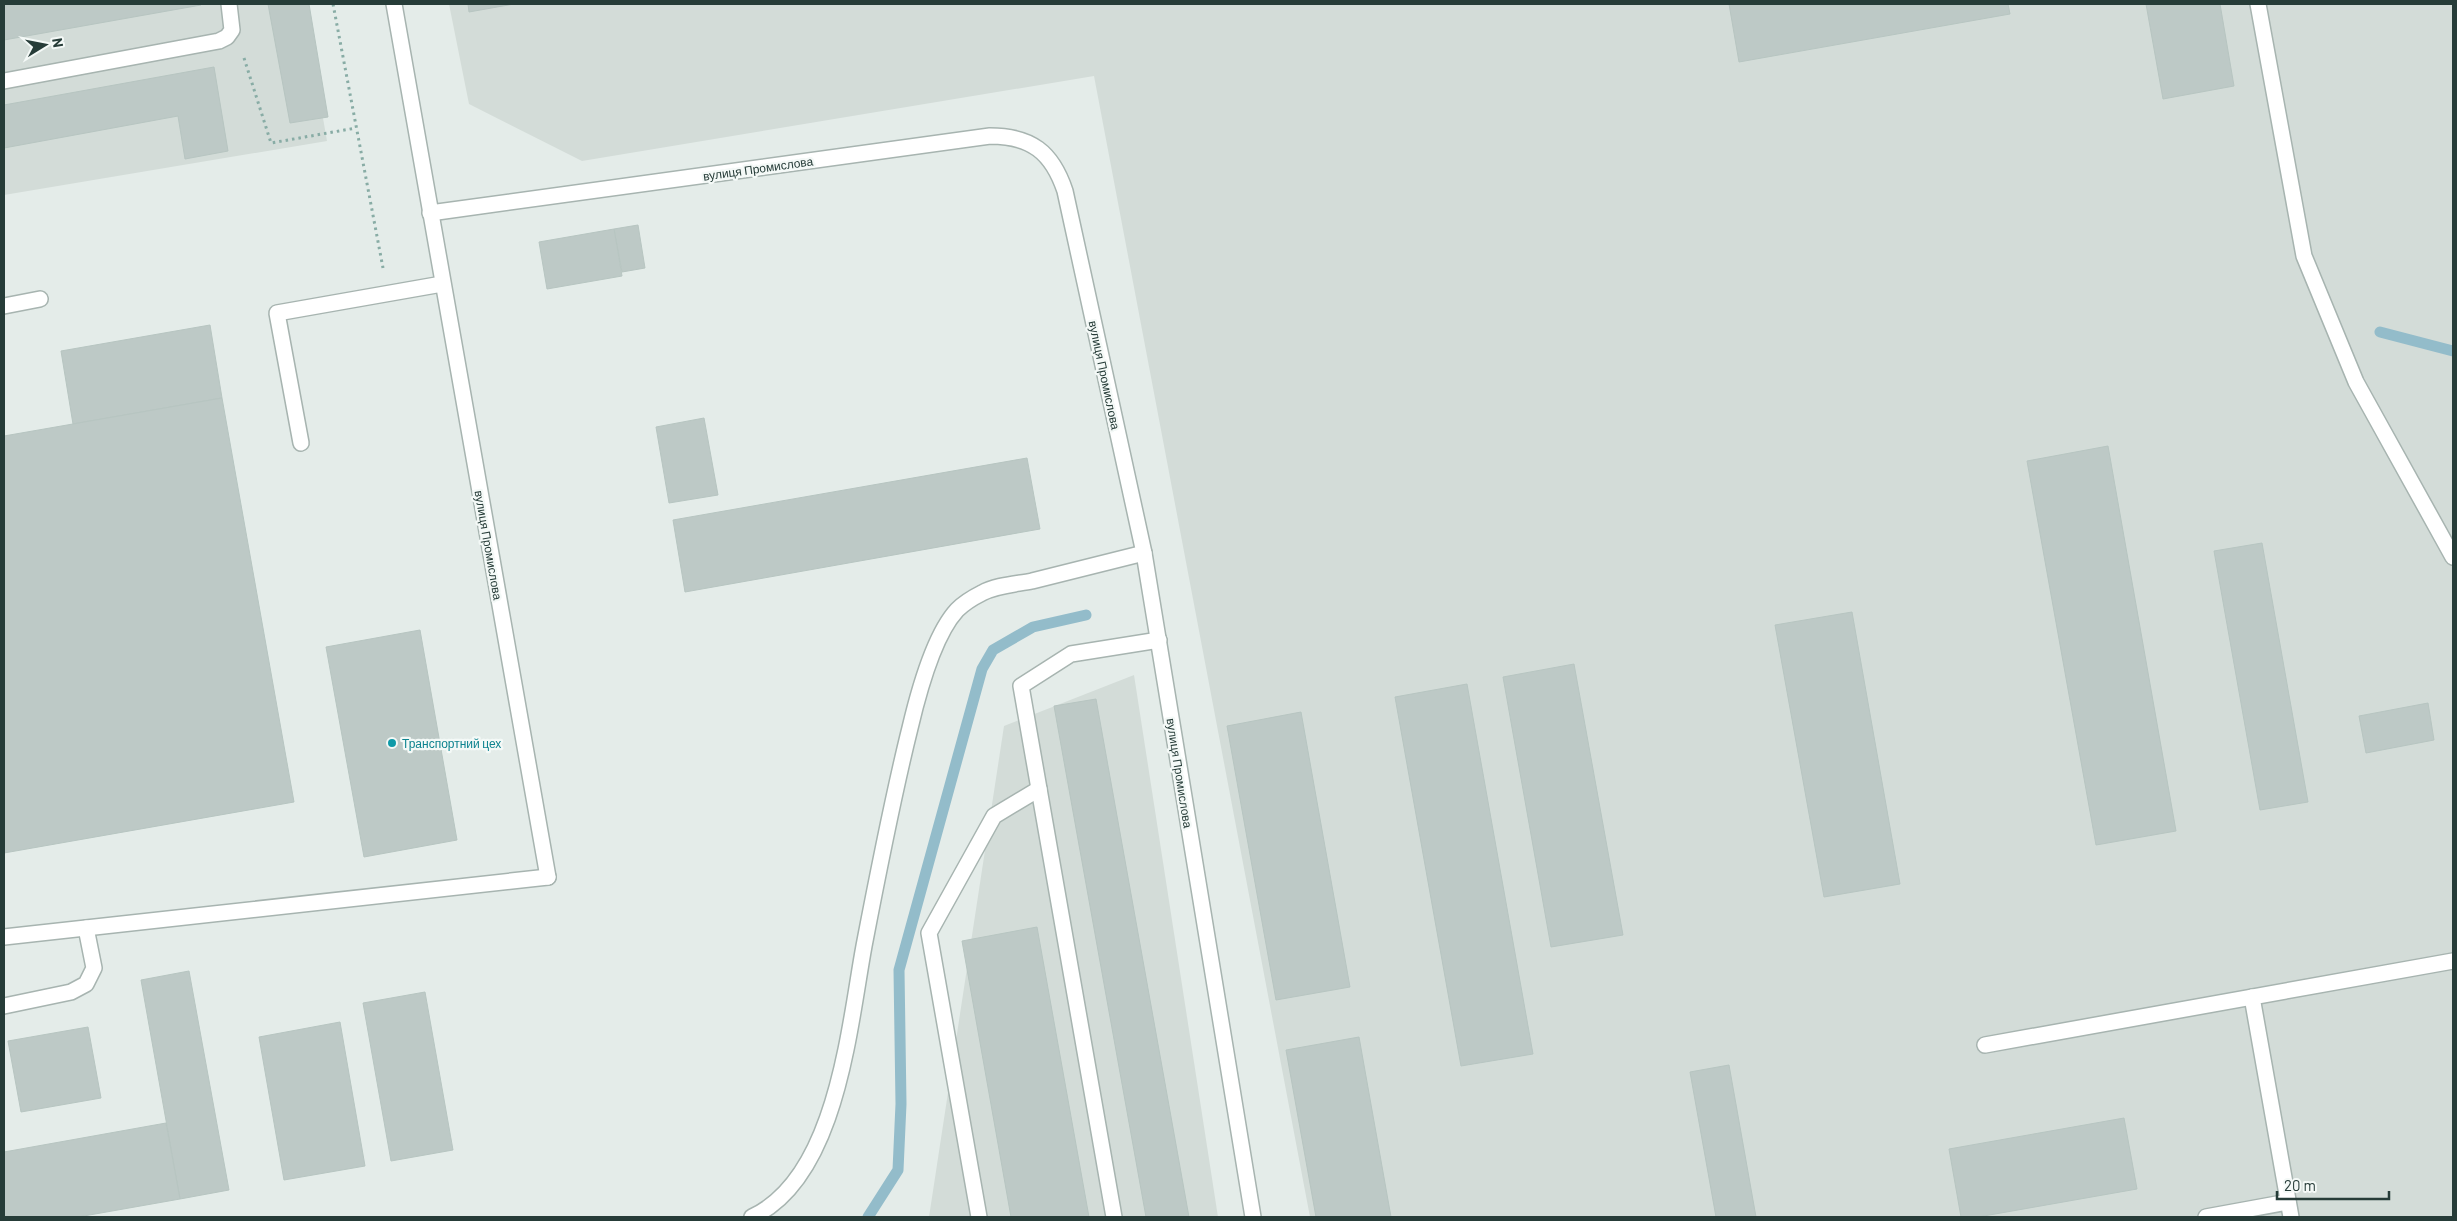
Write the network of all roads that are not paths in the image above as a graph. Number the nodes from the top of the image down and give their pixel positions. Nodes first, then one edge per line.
1 (229, 4) edge
2 (394, 4) edge
3 (2258, 4) edge
4 (4, 81) edge
5 (430, 213) junction
6 (442, 284) junction
7 (40, 300) dead end
8 (4, 306) edge
9 (301, 443) dead end
10 (1144, 553) junction
11 (2453, 557) edge
12 (1159, 640) junction
13 (1039, 788) junction
14 (86, 928) junction
15 (4, 937) edge
16 (2453, 961) edge
17 (2252, 997) junction
18 (4, 1006) edge
19 (1985, 1045) dead end
20 (2290, 1210) edge
21 (752, 1217) edge
22 (979, 1217) edge
23 (1114, 1217) edge
24 (1253, 1217) edge
25 (2206, 1217) edge

1 - 4 street
2 - 5 street, вулиця Промислова
3 - 11 street
5 - 6 street, вулиця Промислова
5 - 10 street, вулиця Промислова
6 - 9 street
6 - 14 street, вулиця Промислова
7 - 8 street
10 - 12 street, вулиця Промислова
10 - 21 street
12 - 13 street
12 - 24 street, вулиця Промислова
13 - 22 street
13 - 23 street
14 - 15 street
14 - 18 street
16 - 17 street
17 - 19 street
17 - 20 street
20 - 25 street

